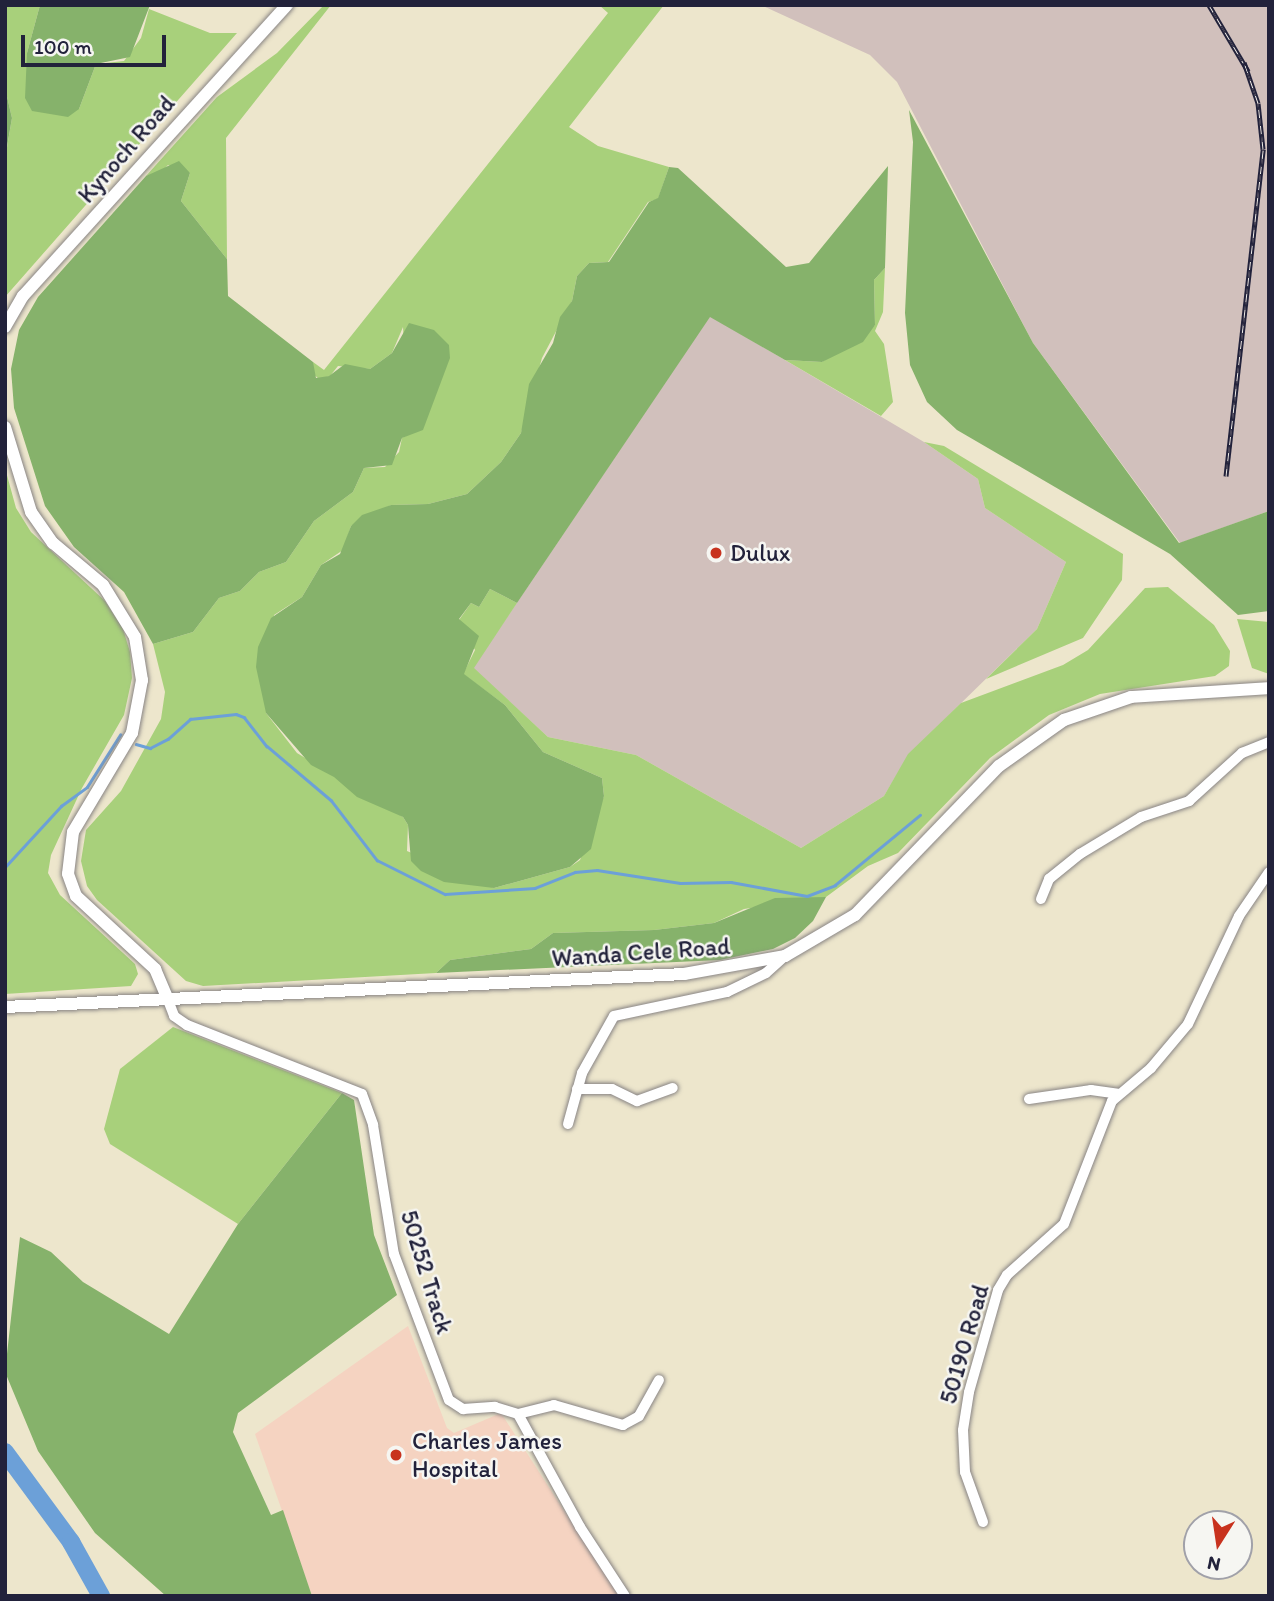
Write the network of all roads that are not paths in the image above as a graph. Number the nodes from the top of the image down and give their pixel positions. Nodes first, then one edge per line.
1 (286, 5) edge
2 (5, 327) edge
3 (5, 427) edge
4 (1269, 688) edge
5 (1269, 742) edge
6 (1269, 872) edge
7 (1041, 899) dead end
8 (785, 956) junction
9 (168, 1000) junction
10 (5, 1007) edge
11 (673, 1088) dead end
12 (577, 1089) junction
13 (1118, 1094) junction
14 (1029, 1099) dead end
15 (568, 1124) dead end
16 (659, 1380) dead end
17 (518, 1414) junction
18 (983, 1522) dead end
19 (625, 1596) edge

1 - 2 street, Kynoch Road
3 - 9 street
4 - 8 street, Wanda Cele Road
5 - 7 street
6 - 13 street
8 - 9 street, Wanda Cele Road
8 - 12 street
9 - 10 street, Wanda Cele Road
9 - 17 street, 50252 Track
11 - 12 street
12 - 15 street
13 - 14 street
13 - 18 street, 50190 Road
16 - 17 street
17 - 19 street

